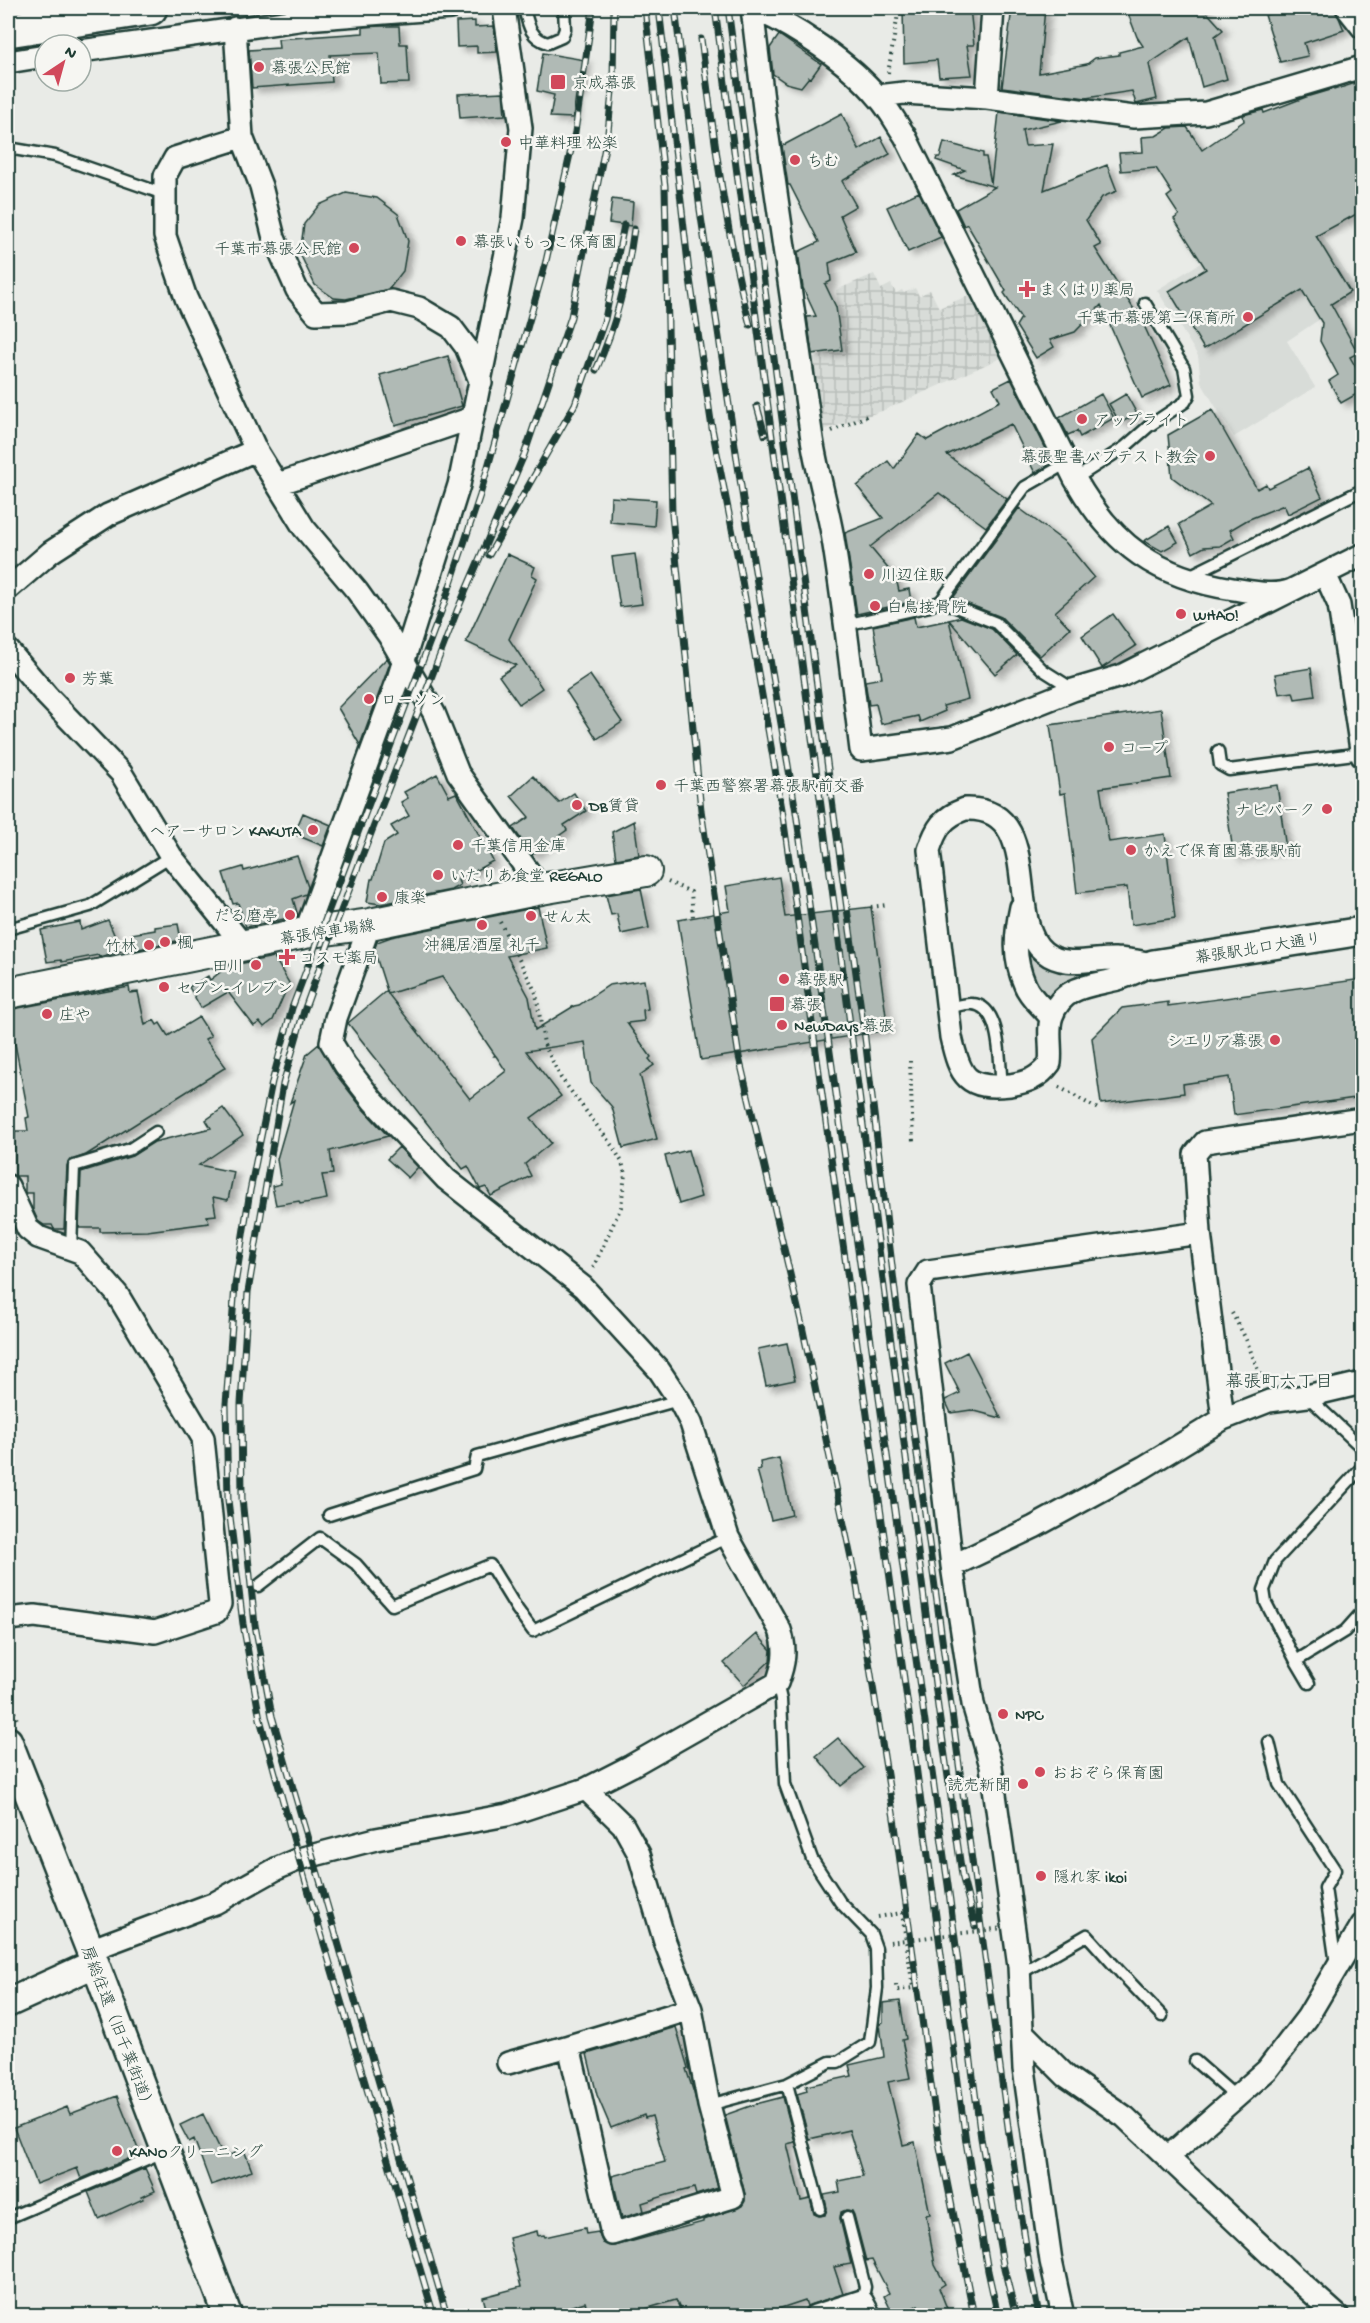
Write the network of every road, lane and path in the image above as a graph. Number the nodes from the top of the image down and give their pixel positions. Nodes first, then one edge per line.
1 (150, 8) edge
2 (450, 8) edge
3 (504, 8) edge
4 (524, 8) edge
5 (564, 8) edge
6 (752, 8) edge
7 (899, 8) edge
8 (993, 8) edge
9 (1347, 8) edge
10 (304, 13) edge
11 (1362, 27) edge
12 (235, 28) junction
13 (8, 30) edge
14 (93, 49) edge
15 (33, 58) edge
16 (8, 62) edge
17 (1362, 67) edge
18 (881, 95) junction
19 (987, 98) junction
20 (242, 137) junction
21 (8, 148) edge
22 (164, 194) junction
23 (1145, 303) dead end
24 (481, 383) junction
25 (867, 416) dead end
26 (472, 418) junction
27 (812, 439) junction
28 (256, 450) junction
29 (1071, 471) junction
30 (278, 484) junction
31 (1362, 490) edge
32 (1362, 555) edge
33 (1325, 574) junction
34 (1185, 578) junction
35 (8, 589) edge
36 (1292, 590) junction
37 (941, 601) junction
38 (845, 625) junction
39 (8, 650) edge
40 (403, 660) junction
41 (1073, 690) junction
42 (1218, 751) dead end
43 (1362, 754) edge
44 (171, 856) junction
45 (646, 871) joint
46 (541, 889) junction
47 (1024, 892) junction
48 (491, 901) junction
49 (887, 905) dead end
50 (871, 907) dead end
51 (693, 917) dead end
52 (370, 924) junction
53 (8, 930) edge
54 (1362, 931) edge
55 (305, 933) junction
56 (244, 945) junction
57 (1153, 964) junction
58 (8, 993) edge
59 (948, 1008) junction
60 (1051, 1018) junction
61 (910, 1061) dead end
62 (1002, 1086) junction
63 (1059, 1087) dead end
64 (1098, 1110) dead end
65 (1362, 1119) edge
66 (156, 1132) dead end
67 (913, 1142) dead end
68 (8, 1186) edge
69 (1200, 1233) junction
70 (71, 1249) junction
71 (1207, 1286) junction
72 (583, 1287) junction
73 (1362, 1383) edge
74 (1307, 1396) junction
75 (679, 1400) junction
76 (1269, 1401) junction
77 (1223, 1419) junction
78 (1362, 1448) edge
79 (1362, 1467) edge
80 (329, 1515) dead end
81 (729, 1537) junction
82 (952, 1566) junction
83 (258, 1586) dead end
84 (1362, 1612) edge
85 (8, 1619) edge
86 (1296, 1661) junction
87 (777, 1683) junction
88 (1309, 1683) dead end
89 (8, 1741) edge
90 (1269, 1742) dead end
91 (586, 1789) junction
92 (1362, 1925) edge
93 (880, 1927) dead end
94 (1003, 1928) dead end
95 (890, 1942) dead end
96 (92, 1957) junction
97 (1337, 1967) junction
98 (1019, 1974) junction
99 (895, 1978) dead end
100 (8, 2003) edge
101 (691, 2009) junction
102 (1162, 2016) dead end
103 (1023, 2033) junction
104 (569, 2046) junction
105 (1196, 2061) dead end
106 (508, 2063) dead end
107 (787, 2084) junction
108 (1237, 2098) junction
109 (709, 2105) junction
110 (166, 2151) junction
111 (1168, 2157) junction
112 (820, 2209) dead end
113 (847, 2217) dead end
114 (8, 2218) edge
115 (866, 2308) edge
116 (216, 2311) edge
117 (181, 2316) edge
118 (815, 2316) edge
119 (1063, 2316) edge
120 (1338, 2316) edge

1 - 13 main road
2 - 10 street
3 - 24 street
4 - 5 lane
6 - 18 street
6 - 27 street
7 - 18 path
8 - 19 street
9 - 11 street
10 - 12 street
12 - 14 street
12 - 20 street
15 - 16 street
17 - 19 street
18 - 19 street
18 - 29 street
20 - 22 street
20 - 24 street
21 - 22 lane
22 - 28 street
23 - 29 lane
24 - 26 street
25 - 27 path
26 - 30 street
26 - 40 street
27 - 38 street
28 - 30 street
28 - 35 street
29 - 34 street
29 - 37 lane
30 - 40 street
31 - 34 lane
32 - 33 street
33 - 36 street
33 - 43 street
34 - 36 street
36 - 41 street
37 - 38 lane
37 - 41 lane
38 - 41 street
39 - 44 street
40 - 46 street
40 - 55 street
42 - 43 lane
44 - 53 lane
44 - 56 street
45 - 46 main road, 幕張停車場線
45 - 51 path
46 - 48 main road, 幕張停車場線
47 - 57 street
47 - 59 street
47 - 60 street
48 - 52 main road, 幕張停車場線
48 - 72 path
49 - 50 path
52 - 55 main road, 幕張停車場線
52 - 72 street
54 - 57 street, 幕張駅北口大通り
55 - 56 main road, 幕張停車場線
56 - 58 main road, 幕張停車場線
57 - 60 street
59 - 62 street
59 - 62 lane
60 - 62 street
61 - 67 path
63 - 64 path
65 - 69 street
66 - 70 lane
68 - 70 street
69 - 71 street
69 - 82 street
70 - 85 street
71 - 76 path
71 - 77 street
72 - 75 street
73 - 74 street
74 - 76 street
74 - 78 lane
75 - 80 lane
75 - 81 street
76 - 77 street
77 - 82 street
79 - 86 lane
81 - 83 lane
81 - 87 street
82 - 98 street
84 - 86 lane
86 - 88 lane
87 - 91 street
87 - 107 lane
89 - 96 street, 房総往還（旧千葉街道）
90 - 97 lane
91 - 96 street
91 - 101 street
92 - 97 street
93 - 99 path
94 - 95 path, bridge
96 - 100 street
96 - 110 street, 房総往還（旧千葉街道）
97 - 108 street
98 - 102 lane
98 - 103 street
101 - 104 street
101 - 109 street
103 - 111 street
103 - 119 street
104 - 106 street
104 - 109 street
105 - 108 lane
107 - 109 lane
107 - 112 lane
108 - 111 street
110 - 114 lane
110 - 116 street, 房総往還（旧千葉街道）
111 - 120 street
113 - 115 lane
115 - 118 street
116 - 117 path

